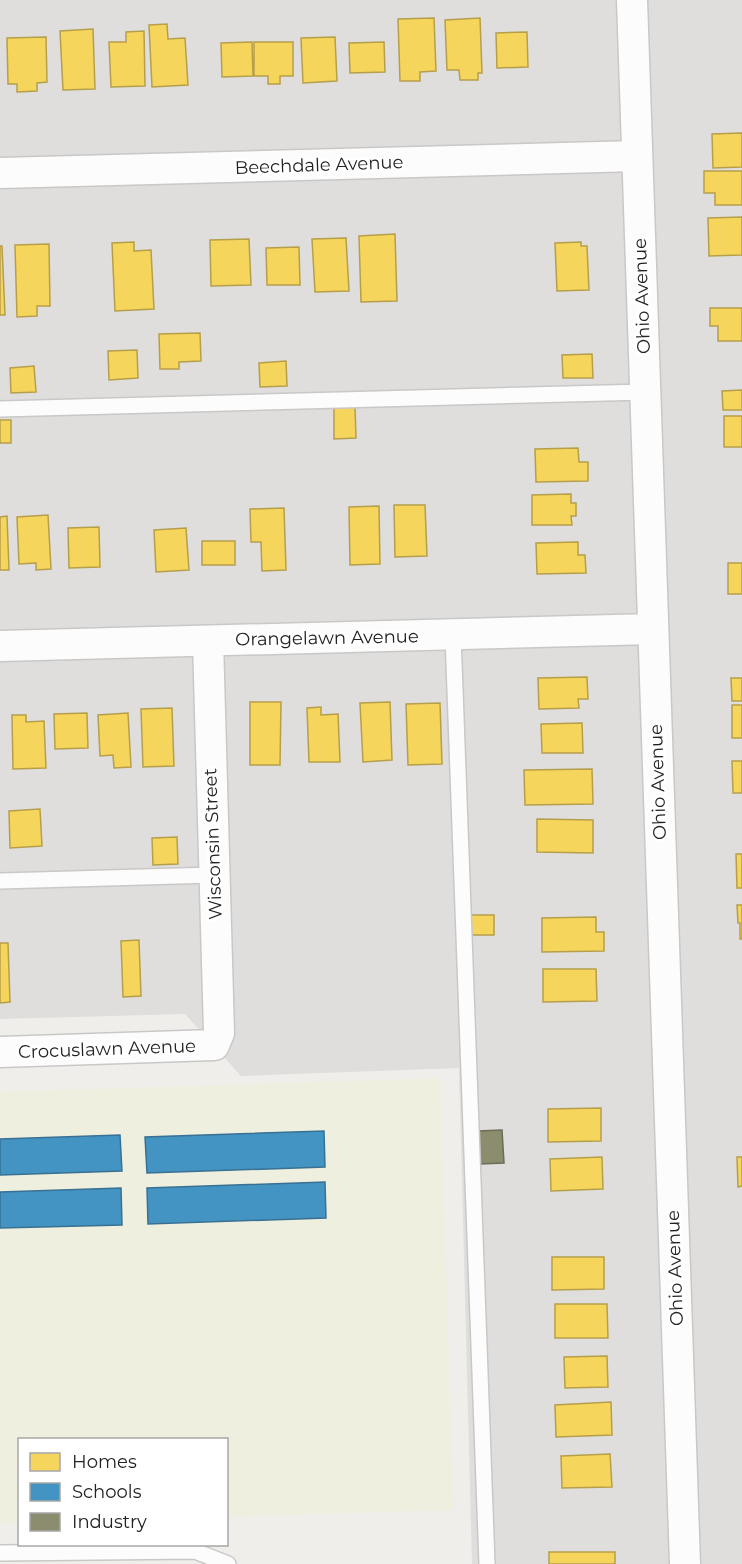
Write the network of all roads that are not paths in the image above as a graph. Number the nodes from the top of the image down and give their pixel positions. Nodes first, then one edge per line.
1 (632, 0) edge
2 (637, 156) junction
3 (0, 173) edge
4 (645, 392) junction
5 (0, 409) edge
6 (653, 629) junction
7 (453, 635) junction
8 (208, 641) junction
9 (0, 646) edge
10 (214, 875) junction
11 (0, 881) edge
12 (214, 1045) joint
13 (0, 1052) edge
14 (0, 1552) edge
15 (228, 1564) edge
16 (488, 1564) edge
17 (685, 1564) edge

1 - 2 street, Ohio Avenue
2 - 3 street, Beechdale Avenue
2 - 4 street, Ohio Avenue
4 - 5 lane
4 - 6 street, Ohio Avenue
6 - 7 street, Orangelawn Avenue
6 - 17 street, Ohio Avenue
7 - 8 street, Orangelawn Avenue
7 - 16 lane
8 - 9 street, Orangelawn Avenue
8 - 10 street, Wisconsin Street
10 - 11 lane
10 - 12 street, Wisconsin Street
12 - 13 street, Crocuslawn Avenue
14 - 15 lane

